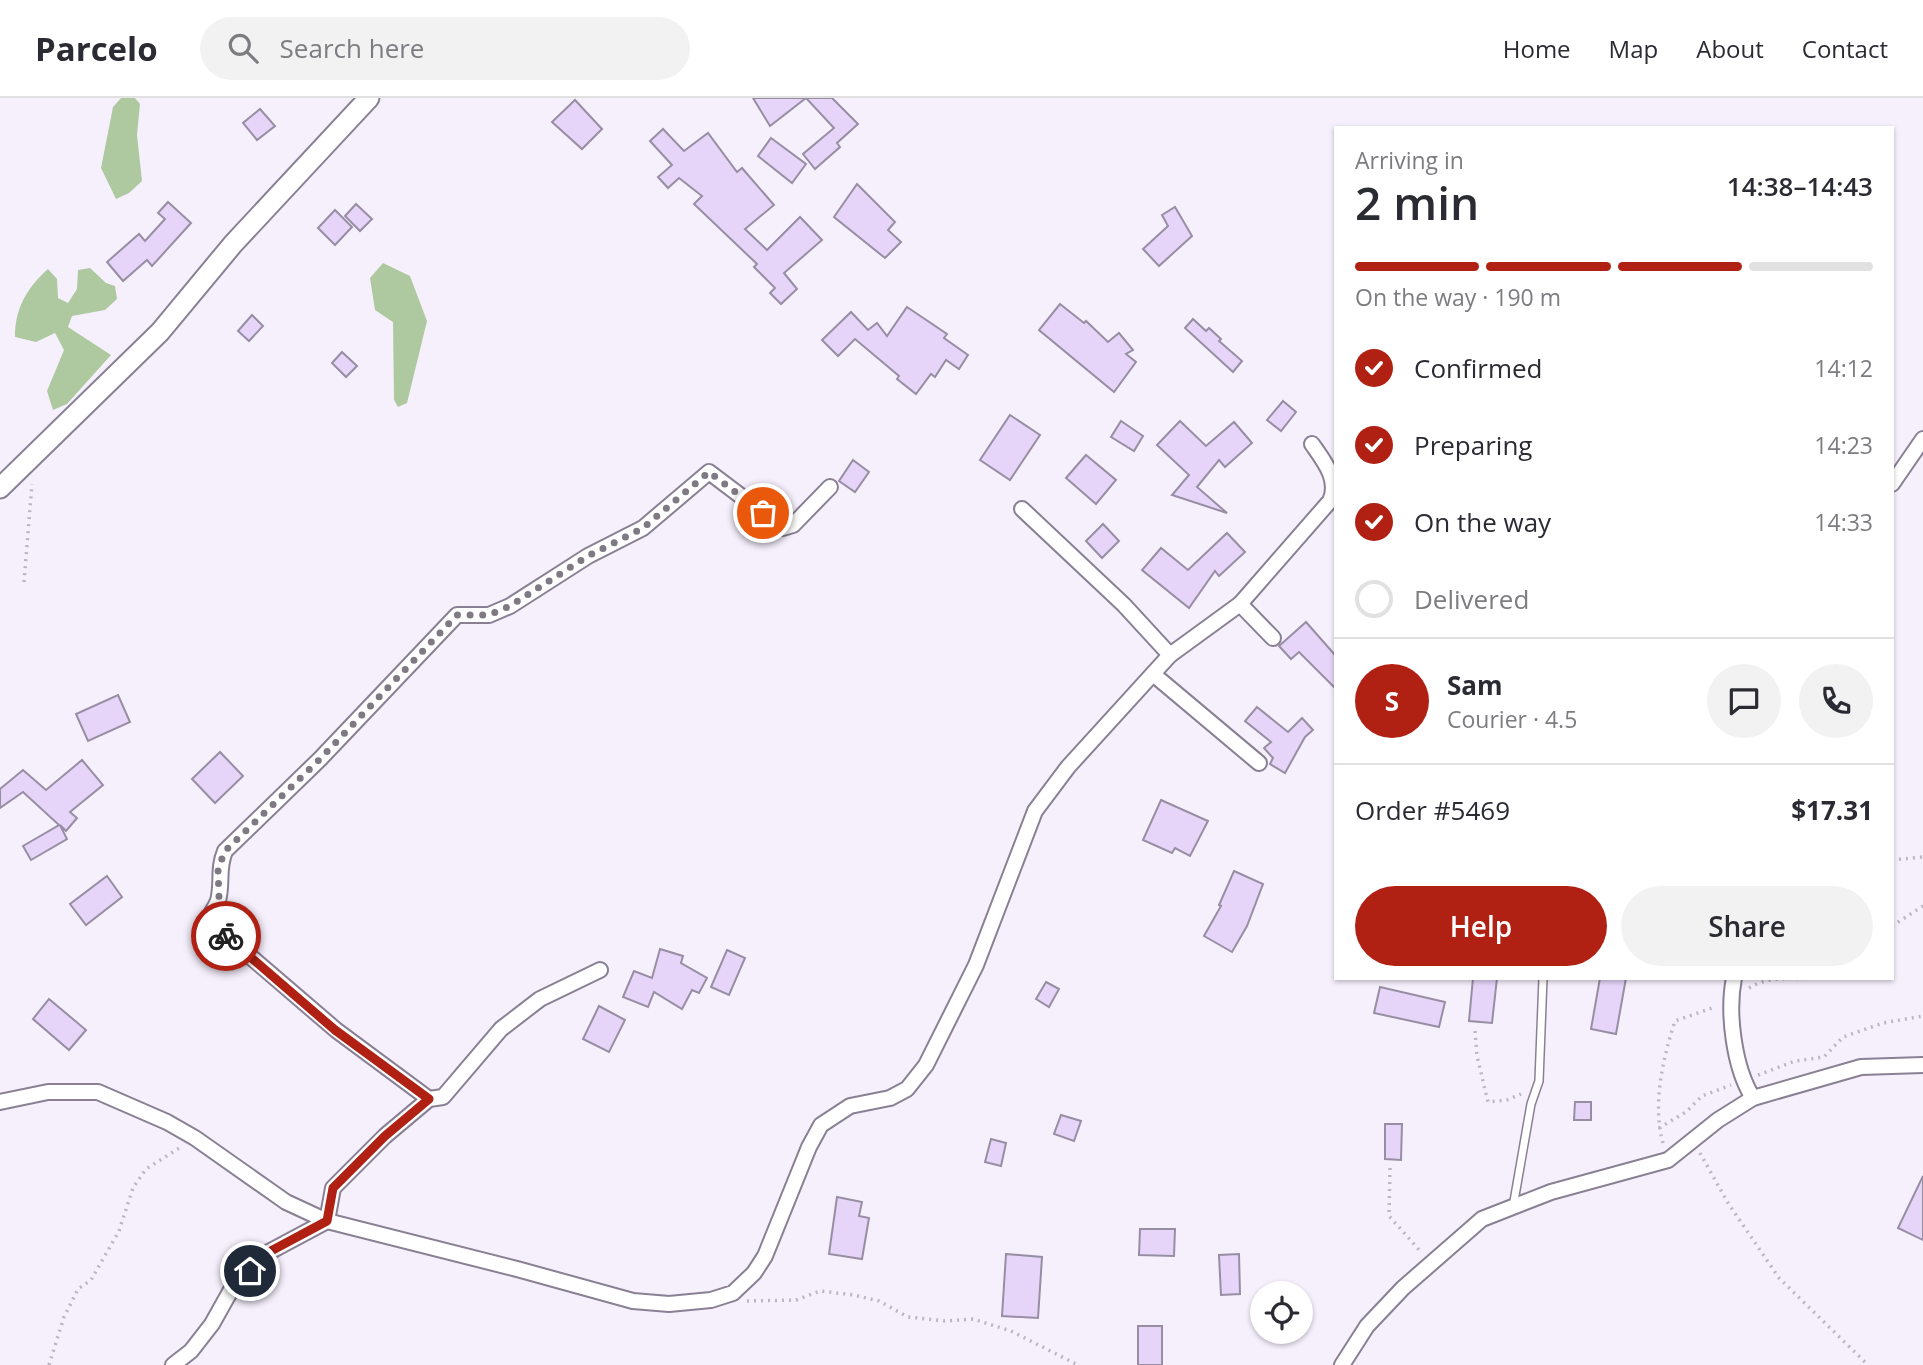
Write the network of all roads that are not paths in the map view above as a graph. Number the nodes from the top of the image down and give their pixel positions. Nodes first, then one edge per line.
1 (369, 98) edge
2 (1923, 439) edge
3 (1312, 444) dead end
4 (1894, 481) edge
5 (830, 487) dead end
6 (0, 488) edge
7 (1022, 509) dead end
8 (1240, 604) junction
9 (1273, 638) dead end
10 (1170, 655) junction
11 (1153, 674) junction
12 (1259, 763) dead end
13 (600, 970) dead end
14 (1543, 980) edge
15 (1734, 980) edge
16 (1923, 1065) edge
17 (1753, 1098) junction
18 (429, 1099) junction
19 (0, 1102) edge
20 (1513, 1208) junction
21 (327, 1221) junction
22 (173, 1365) edge
23 (1342, 1365) edge

1 - 6 street
2 - 4 street
3 - 8 street
5 - 18 street
7 - 10 street
8 - 9 street
8 - 10 street
10 - 11 street
11 - 12 street
11 - 21 street
13 - 18 street
14 - 20 lane
15 - 17 street
16 - 17 street
17 - 20 street
18 - 21 street
19 - 21 street
20 - 23 street
21 - 22 street

